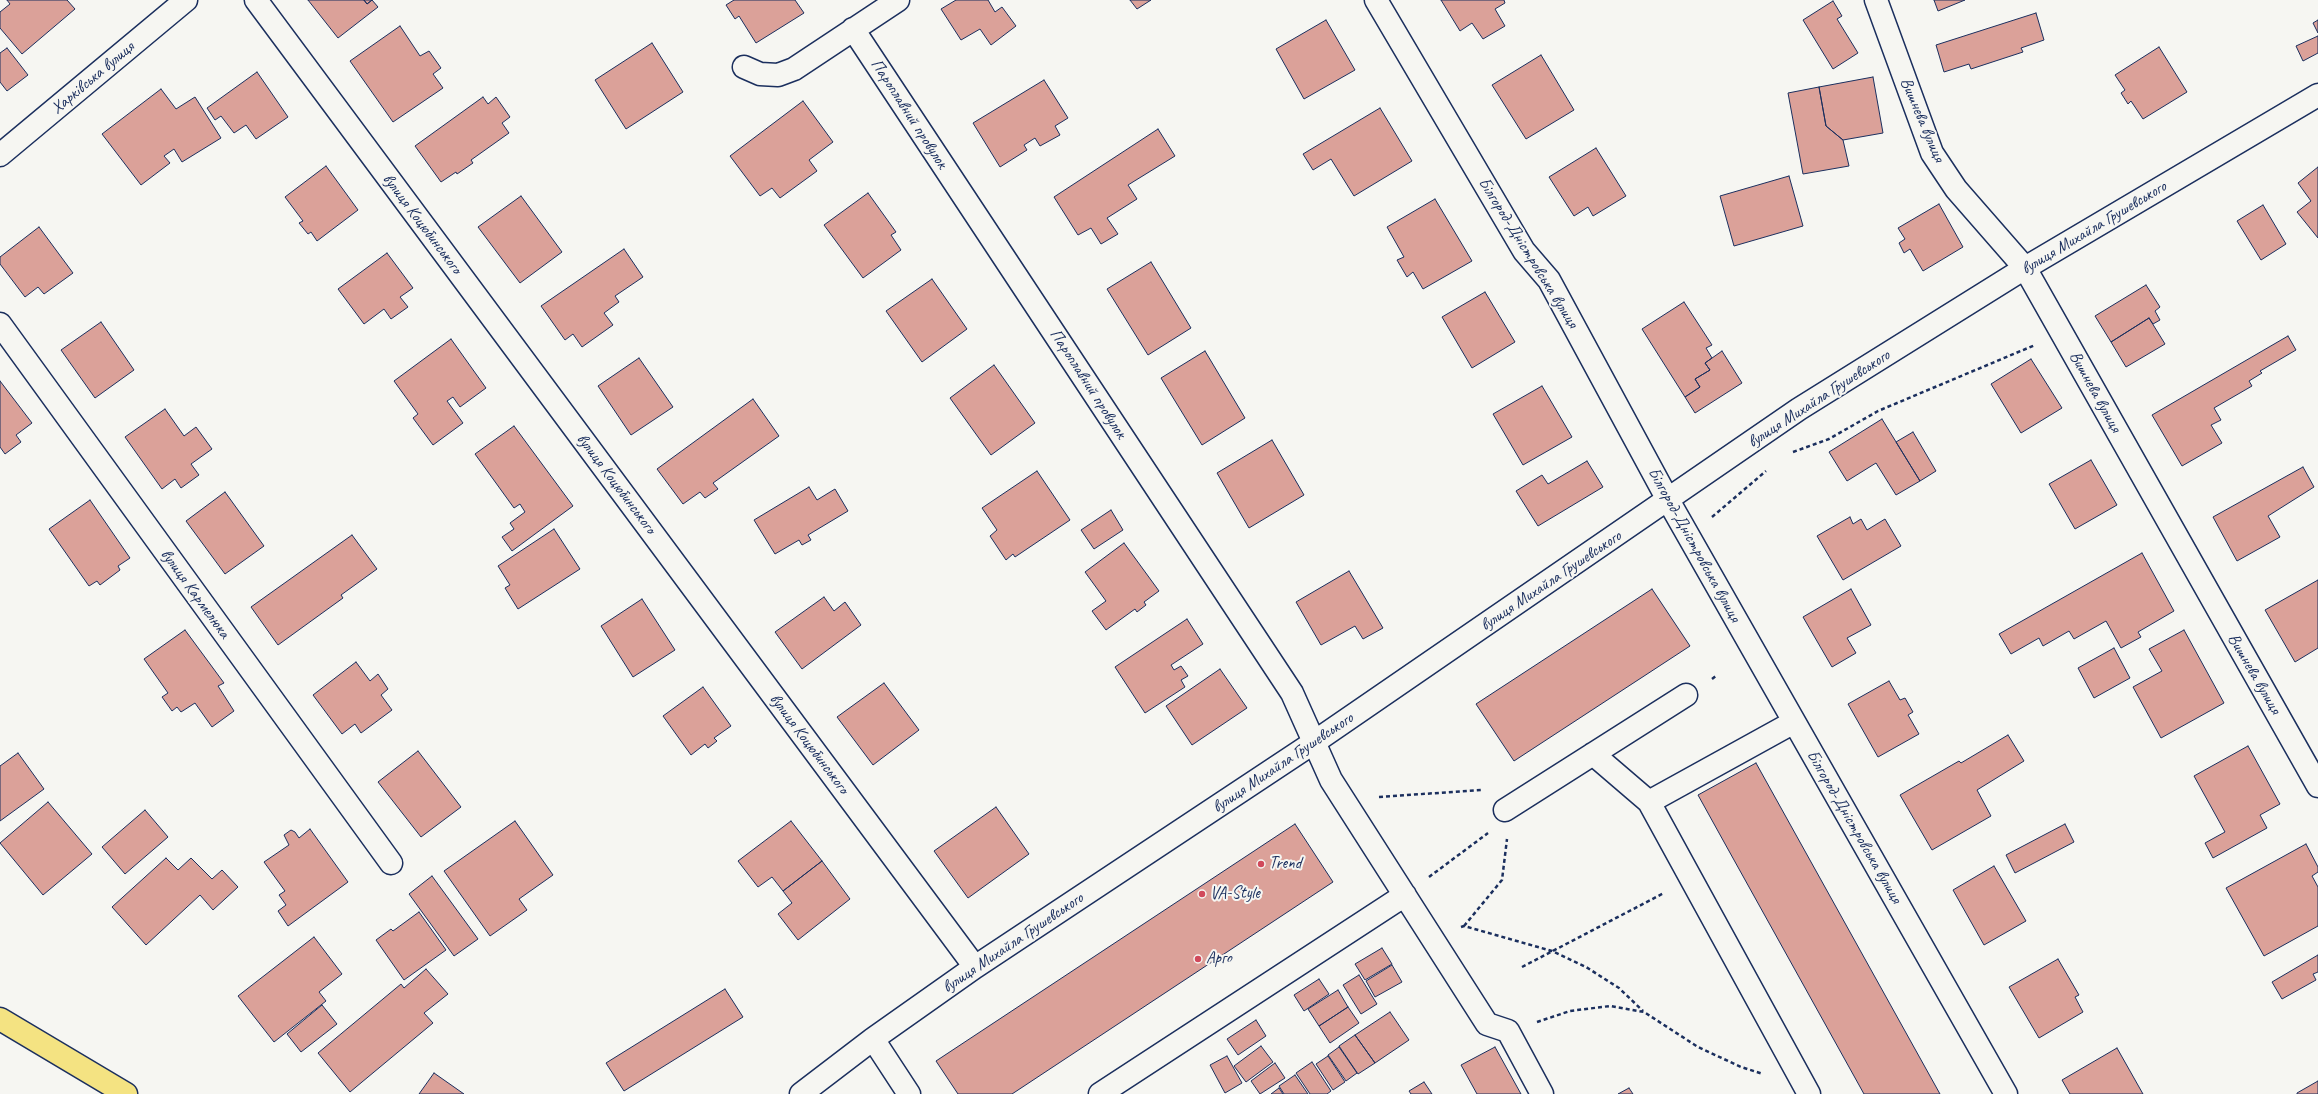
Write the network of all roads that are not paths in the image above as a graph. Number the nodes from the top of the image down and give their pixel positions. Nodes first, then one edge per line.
1 (186, 0) edge
2 (256, 0) edge
3 (898, 0) edge
4 (1376, 0) edge
5 (1876, 0) edge
6 (853, 29) junction
7 (744, 67) dead end
8 (2318, 95) edge
9 (0, 155) edge
10 (2025, 268) junction
11 (0, 324) edge
12 (1668, 500) junction
13 (1686, 695) dead end
14 (1794, 722) junction
15 (1313, 743) junction
16 (1592, 754) junction
17 (2318, 786) edge
18 (1649, 802) junction
19 (1505, 810) dead end
20 (391, 863) dead end
21 (1405, 895) junction
22 (975, 967) junction
23 (0, 1019) edge
24 (873, 1039) junction
25 (1804, 1086) edge
26 (1999, 1092) edge
27 (126, 1094) edge
28 (801, 1094) edge
29 (909, 1094) edge
30 (1100, 1094) edge
31 (1542, 1094) edge

1 - 9 street, Харківська вулиця
2 - 22 street, вулиця Коцюбинського
3 - 6 street
4 - 12 street, Білгород-Дністровська вулиця
5 - 10 street, Вишнева вулиця
6 - 7 street
6 - 15 street, Пароплавний провулок
8 - 10 street, вулиця Михайла Грушевського
10 - 12 street, вулиця Михайла Грушевського
10 - 17 street, Вишнева вулиця
11 - 20 street, вулиця Кармелюка
12 - 14 street, Білгород-Дністровська вулиця
12 - 15 street, вулиця Михайла Грушевського
13 - 16 street
14 - 18 street
14 - 26 street, Білгород-Дністровська вулиця
15 - 21 street, Пароплавний провулок
15 - 22 street, вулиця Михайла Грушевського
16 - 18 street
16 - 19 street
18 - 25 street
21 - 30 street
21 - 31 street, Пароплавний провулок
22 - 24 street, вулиця Михайла Грушевського
23 - 27 main road
24 - 28 street, вулиця Михайла Грушевського
24 - 29 street

